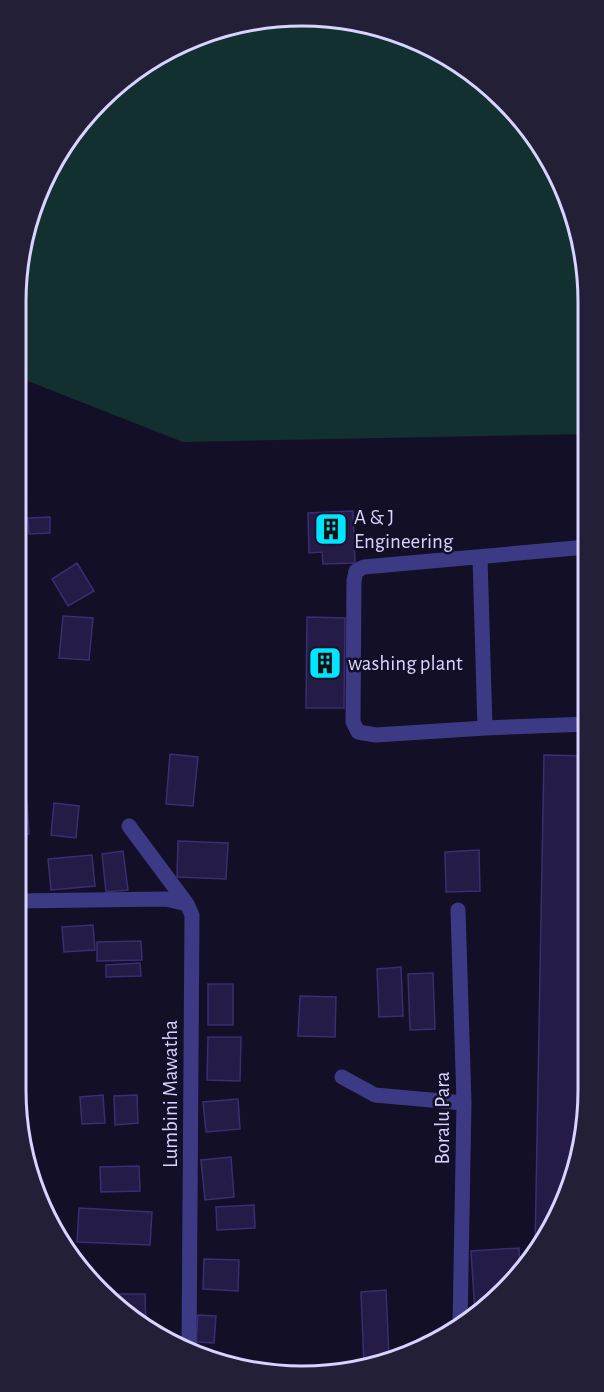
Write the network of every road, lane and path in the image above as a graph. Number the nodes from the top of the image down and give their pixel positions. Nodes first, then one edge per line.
1 (578, 548) edge
2 (480, 558) junction
3 (578, 724) edge
4 (485, 728) junction
5 (129, 826) dead end
6 (26, 901) edge
7 (187, 904) junction
8 (458, 910) dead end
9 (342, 1077) dead end
10 (464, 1103) junction
11 (460, 1317) edge
12 (189, 1342) edge

1 - 2 street
2 - 4 street
2 - 4 street
3 - 4 street
5 - 7 street
6 - 7 street
7 - 12 street, Lumbini Mawatha
8 - 10 street, Boralu Para
9 - 10 street
10 - 11 street, Boralu Para

